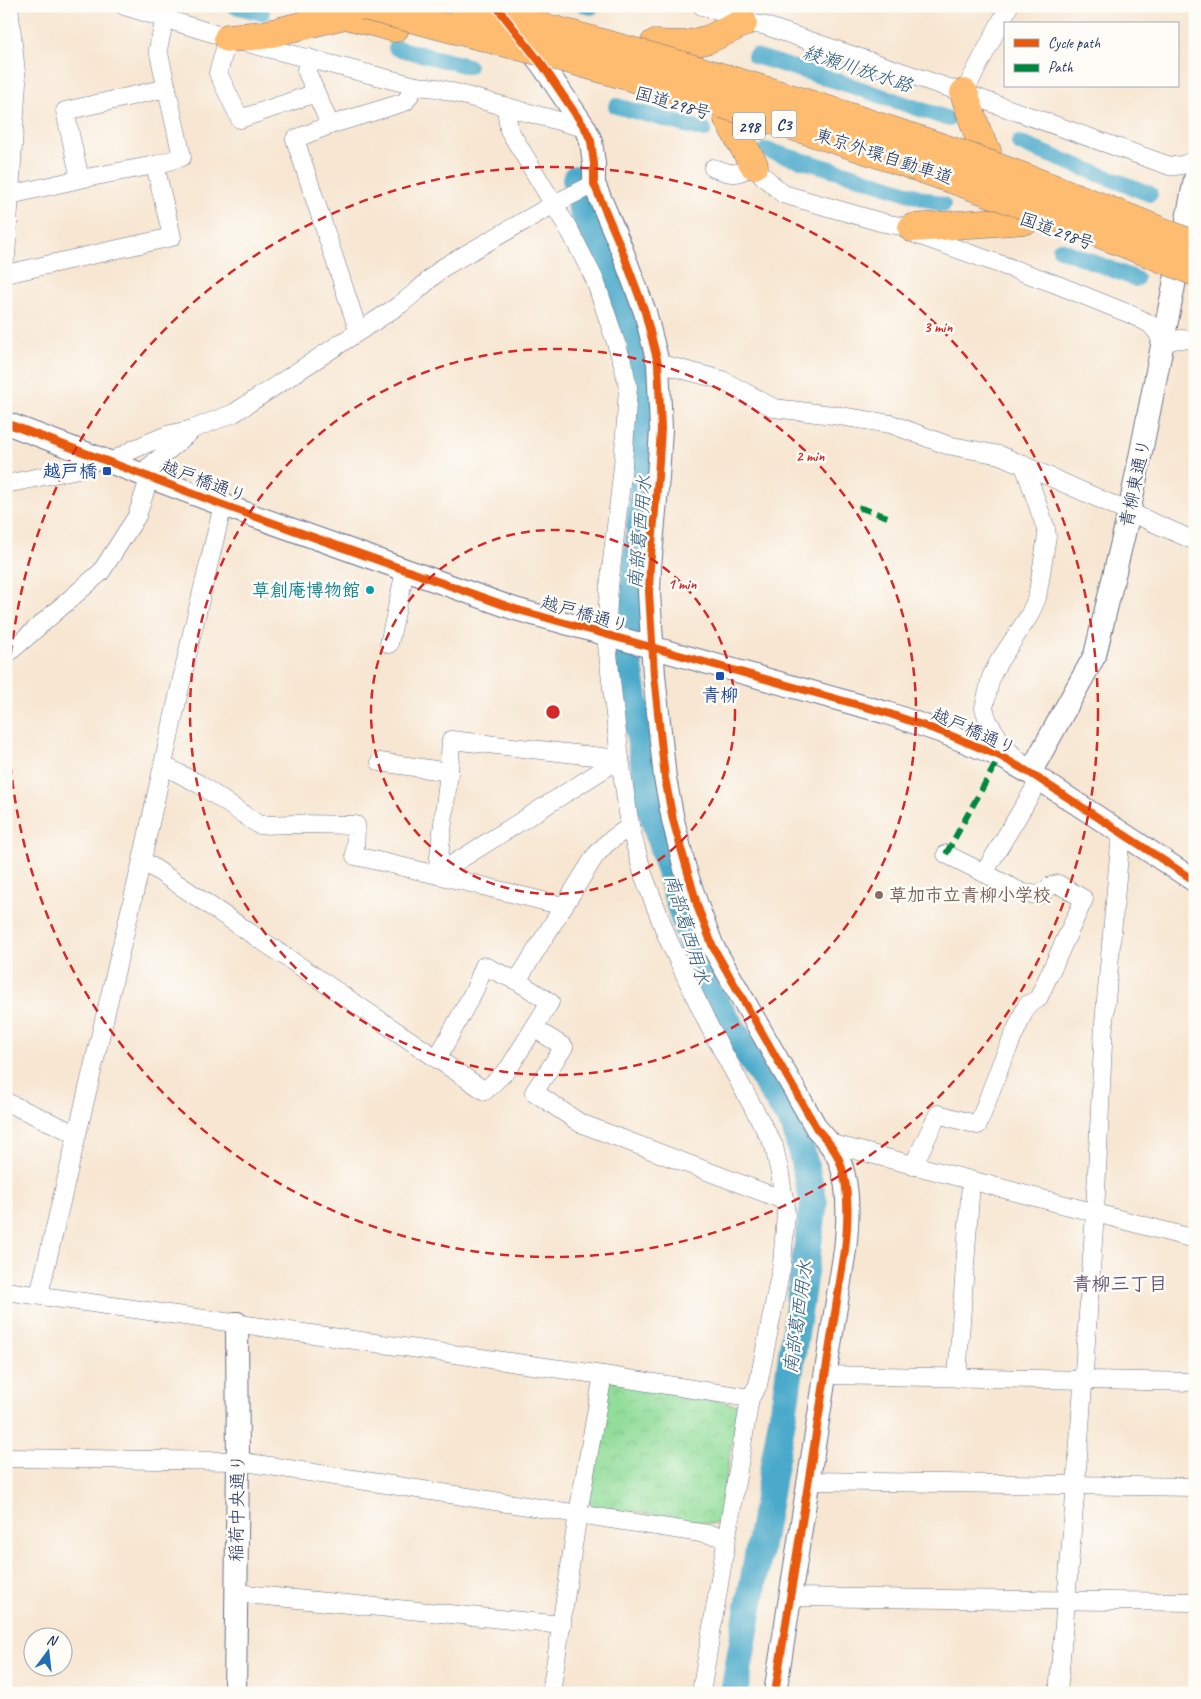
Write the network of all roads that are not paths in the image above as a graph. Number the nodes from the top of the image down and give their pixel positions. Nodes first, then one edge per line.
1 (9, 6) edge
2 (124, 6) edge
3 (312, 6) edge
4 (462, 6) edge
5 (496, 6) edge
6 (514, 6) edge
7 (1009, 6) edge
8 (710, 7) edge
9 (355, 11) edge
10 (165, 18) junction
11 (743, 23) junction
12 (228, 38) junction
13 (654, 44) junction
14 (309, 58) junction
15 (543, 66) junction
16 (416, 86) junction
17 (167, 88) junction
18 (964, 92) junction
19 (316, 94) junction
20 (506, 108) junction
21 (728, 119) junction
22 (330, 125) junction
23 (585, 128) junction
24 (986, 151) junction
25 (1195, 159) edge
26 (155, 165) junction
27 (754, 165) junction
28 (713, 168) dead end
29 (80, 179) junction
30 (1195, 179) edge
31 (594, 184) junction
32 (10, 195) junction
33 (554, 204) junction
34 (1027, 220) junction
35 (912, 228) junction
36 (1191, 235) edge
37 (6, 256) edge
38 (6, 274) edge
39 (1188, 279) edge
40 (358, 330) junction
41 (1195, 341) edge
42 (1163, 344) junction
43 (658, 363) junction
44 (6, 423) edge
45 (193, 429) junction
46 (90, 454) junction
47 (111, 462) junction
48 (1024, 465) junction
49 (146, 475) junction
50 (6, 484) edge
51 (223, 504) junction
52 (1129, 513) junction
53 (1195, 541) edge
54 (405, 571) junction
55 (610, 637) junction
56 (389, 644) dead end
57 (650, 647) junction
58 (6, 655) edge
59 (620, 759) junction
60 (380, 762) dead end
61 (163, 765) junction
62 (449, 772) junction
63 (1035, 776) junction
64 (630, 826) junction
65 (1126, 835) junction
66 (946, 854) dead end
67 (142, 860) junction
68 (437, 874) junction
69 (984, 874) junction
70 (1195, 881) edge
71 (563, 906) junction
72 (517, 981) junction
73 (534, 1028) junction
74 (437, 1059) junction
75 (6, 1102) edge
76 (76, 1134) junction
77 (829, 1143) junction
78 (913, 1166) junction
79 (971, 1182) junction
80 (786, 1201) junction
81 (1095, 1214) junction
82 (1195, 1239) edge
83 (6, 1291) edge
84 (38, 1295) junction
85 (237, 1323) junction
86 (603, 1375) junction
87 (825, 1376) junction
88 (957, 1378) junction
89 (1084, 1381) junction
90 (1195, 1382) edge
91 (750, 1398) junction
92 (6, 1458) edge
93 (238, 1461) junction
94 (808, 1481) junction
95 (1076, 1485) junction
96 (1195, 1487) edge
97 (578, 1513) junction
98 (726, 1537) junction
99 (236, 1593) junction
100 (790, 1598) junction
101 (1065, 1600) junction
102 (1195, 1602) edge
103 (562, 1626) junction
104 (235, 1693) edge
105 (551, 1693) edge
106 (701, 1693) edge
107 (775, 1693) edge
108 (1058, 1693) edge

1 - 32 street
2 - 10 street
3 - 9 highway, 国道298号 / 298
4 - 36 highway, 東京外環自動車道 / C3, bridge
5 - 15 street
6 - 13 highway
7 - 18 street
8 - 11 street
9 - 12 highway
9 - 15 highway, 国道298号 / 298
9 - 39 highway, 東京外環自動車道 / C3, bridge
10 - 12 street
10 - 17 street
11 - 13 highway
11 - 18 street
12 - 14 street
12 - 19 street
13 - 24 highway
14 - 16 street
14 - 19 street
15 - 21 highway, 国道298号 / 298
15 - 23 street
16 - 20 street
16 - 22 street
17 - 26 street
17 - 29 street
18 - 24 highway
18 - 25 street
19 - 22 street
20 - 23 street
20 - 33 street
21 - 27 highway
21 - 34 highway, 国道298号 / 298
22 - 40 street
23 - 31 street
24 - 36 highway
26 - 29 street
26 - 38 street
27 - 28 street
27 - 35 street
29 - 32 street
30 - 36 street, 青柳東通り
31 - 33 street
31 - 43 street
32 - 37 street
33 - 40 street
33 - 55 street
34 - 35 highway
34 - 39 highway, 国道298号 / 298
35 - 42 street
36 - 39 street, 青柳東通り
39 - 42 street, 青柳東通り
40 - 45 street
41 - 42 street
42 - 52 street, 青柳東通り
43 - 48 street
43 - 57 street
44 - 46 street, 越戸橋通り
45 - 47 street
45 - 49 street
46 - 47 street, 越戸橋通り
46 - 50 street
47 - 49 street, 越戸橋通り
48 - 52 street
48 - 63 street
49 - 51 street, 越戸橋通り
49 - 58 street
51 - 54 street, 越戸橋通り
51 - 61 street
52 - 53 street
52 - 63 street, 青柳東通り
54 - 55 street, 越戸橋通り
54 - 56 street
55 - 57 street, 越戸橋通り
55 - 59 street
57 - 63 street, 越戸橋通り
57 - 77 street
59 - 62 street
59 - 64 street
59 - 68 street
60 - 62 street
61 - 67 street
61 - 68 street
62 - 68 street
63 - 65 street, 越戸橋通り
63 - 69 street
64 - 71 street
64 - 80 street
65 - 70 street, 越戸橋通り
65 - 81 street
66 - 69 street
67 - 74 street
67 - 76 street
68 - 71 street
69 - 78 street
71 - 72 street
72 - 73 street
72 - 74 street
73 - 74 street
73 - 80 street
75 - 76 street
76 - 84 street
77 - 78 street
77 - 87 street
78 - 79 street
79 - 81 street
79 - 88 street
80 - 91 street
81 - 82 street
81 - 89 street
83 - 84 street
84 - 85 street
85 - 86 street
85 - 93 street, 稲荷中央通り
86 - 91 street
86 - 97 street
87 - 88 street
87 - 94 street
88 - 89 street
89 - 90 street
89 - 95 street
91 - 98 street
92 - 93 street
93 - 97 street
93 - 99 street, 稲荷中央通り
94 - 95 street
94 - 100 street
95 - 96 street
95 - 101 street
97 - 98 street
97 - 103 street
98 - 106 street
99 - 103 street
99 - 104 street, 稲荷中央通り
100 - 101 street
100 - 107 street
101 - 102 street
101 - 108 street
103 - 105 street

